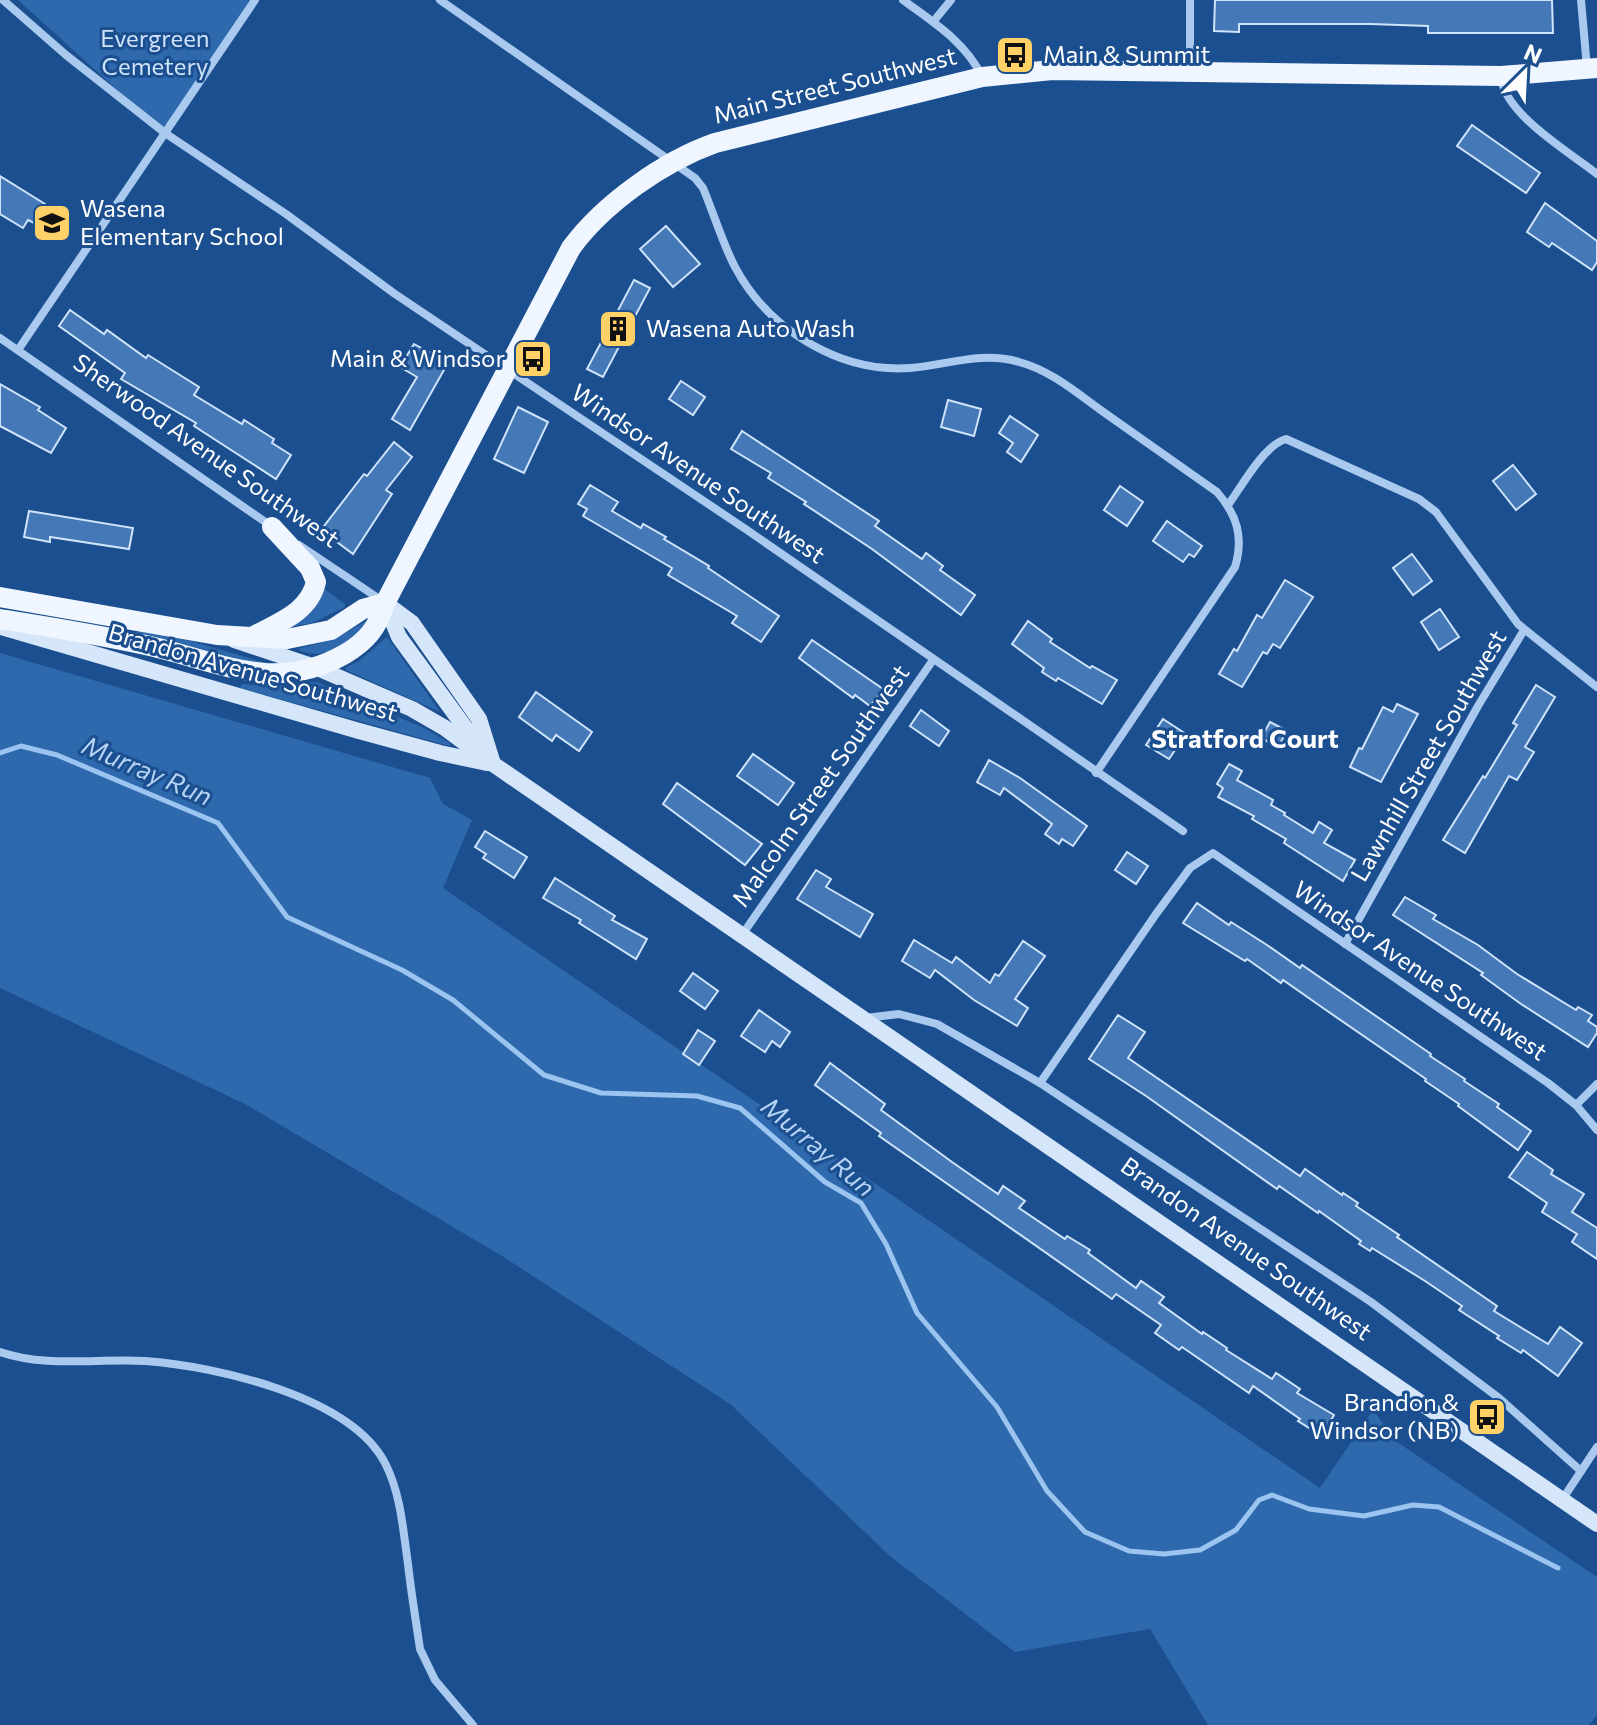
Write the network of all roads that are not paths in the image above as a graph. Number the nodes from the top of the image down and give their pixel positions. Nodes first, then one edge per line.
1 (3, 0) edge
2 (255, 0) edge
3 (440, 0) edge
4 (903, 0) edge
5 (951, 0) edge
6 (1190, 0) edge
7 (1581, 0) edge
8 (933, 22) junction
9 (1592, 69) edge
10 (1190, 72) junction
11 (1501, 76) junction
12 (982, 77) junction
13 (165, 133) junction
14 (672, 162) junction
15 (1597, 174) edge
16 (0, 338) edge
17 (18, 350) junction
18 (508, 369) junction
19 (1228, 505) junction
20 (272, 527) junction
21 (0, 597) edge
22 (385, 603) junction
23 (0, 619) edge
24 (0, 626) edge
25 (1524, 630) junction
26 (217, 635) junction
27 (250, 638) junction
28 (933, 660) junction
29 (315, 667) junction
30 (1597, 687) edge
31 (493, 764) junction
32 (1096, 773) junction
33 (1183, 831) dead end
34 (742, 935) junction
35 (1345, 944) junction
36 (865, 1018) junction
37 (1040, 1083) junction
38 (1597, 1084) edge
39 (1576, 1105) junction
40 (1597, 1130) edge
41 (0, 1352) edge
42 (1597, 1447) edge
43 (1581, 1471) junction
44 (1562, 1500) junction
45 (1597, 1524) edge
46 (473, 1725) edge

1 - 13 street, Windsor Avenue Southwest
2 - 13 street
3 - 14 street
4 - 8 street
5 - 8 street
6 - 10 street
7 - 9 street
8 - 12 street
9 - 11 main road, Main Street Southwest
10 - 11 main road, Main Street Southwest
10 - 12 main road, Main Street Southwest
11 - 15 street
12 - 14 main road, Main Street Southwest
13 - 17 street
13 - 18 street, Windsor Avenue Southwest
14 - 18 main road, Main Street Southwest
14 - 19 street
16 - 17 street, Sherwood Avenue Southwest
17 - 20 street, Sherwood Avenue Southwest
18 - 22 main road, Main Street Southwest
18 - 28 street, Windsor Avenue Southwest
19 - 25 street
19 - 32 street
20 - 22 street, Sherwood Avenue Southwest
20 - 27 main road
21 - 26 main road, Brandon Avenue Southwest
22 - 27 main road
22 - 29 main road, Brandon Avenue Southwest
22 - 31 main road
23 - 29 main road, Brandon Avenue Southwest
24 - 31 main road, Brandon Avenue Southwest
25 - 30 street
25 - 35 street, Lawnhill Street Southwest
26 - 27 main road
26 - 29 main road, Brandon Avenue Southwest
28 - 32 street, Windsor Avenue Southwest
28 - 34 street, Malcolm Street Southwest
29 - 31 main road, Brandon Avenue Southwest
31 - 34 main road, Brandon Avenue Southwest
32 - 33 street, Windsor Avenue Southwest
34 - 36 main road, Brandon Avenue Southwest
35 - 37 street, Windsor Avenue Southwest
35 - 39 street, Windsor Avenue Southwest
36 - 37 street, Brandon Avenue Southwest
36 - 44 main road, Brandon Avenue Southwest
37 - 43 street, Brandon Avenue Southwest
38 - 39 street
39 - 40 street, Windsor Avenue Southwest
41 - 46 street
42 - 43 street
43 - 44 street
44 - 45 main road, Brandon Avenue Southwest

